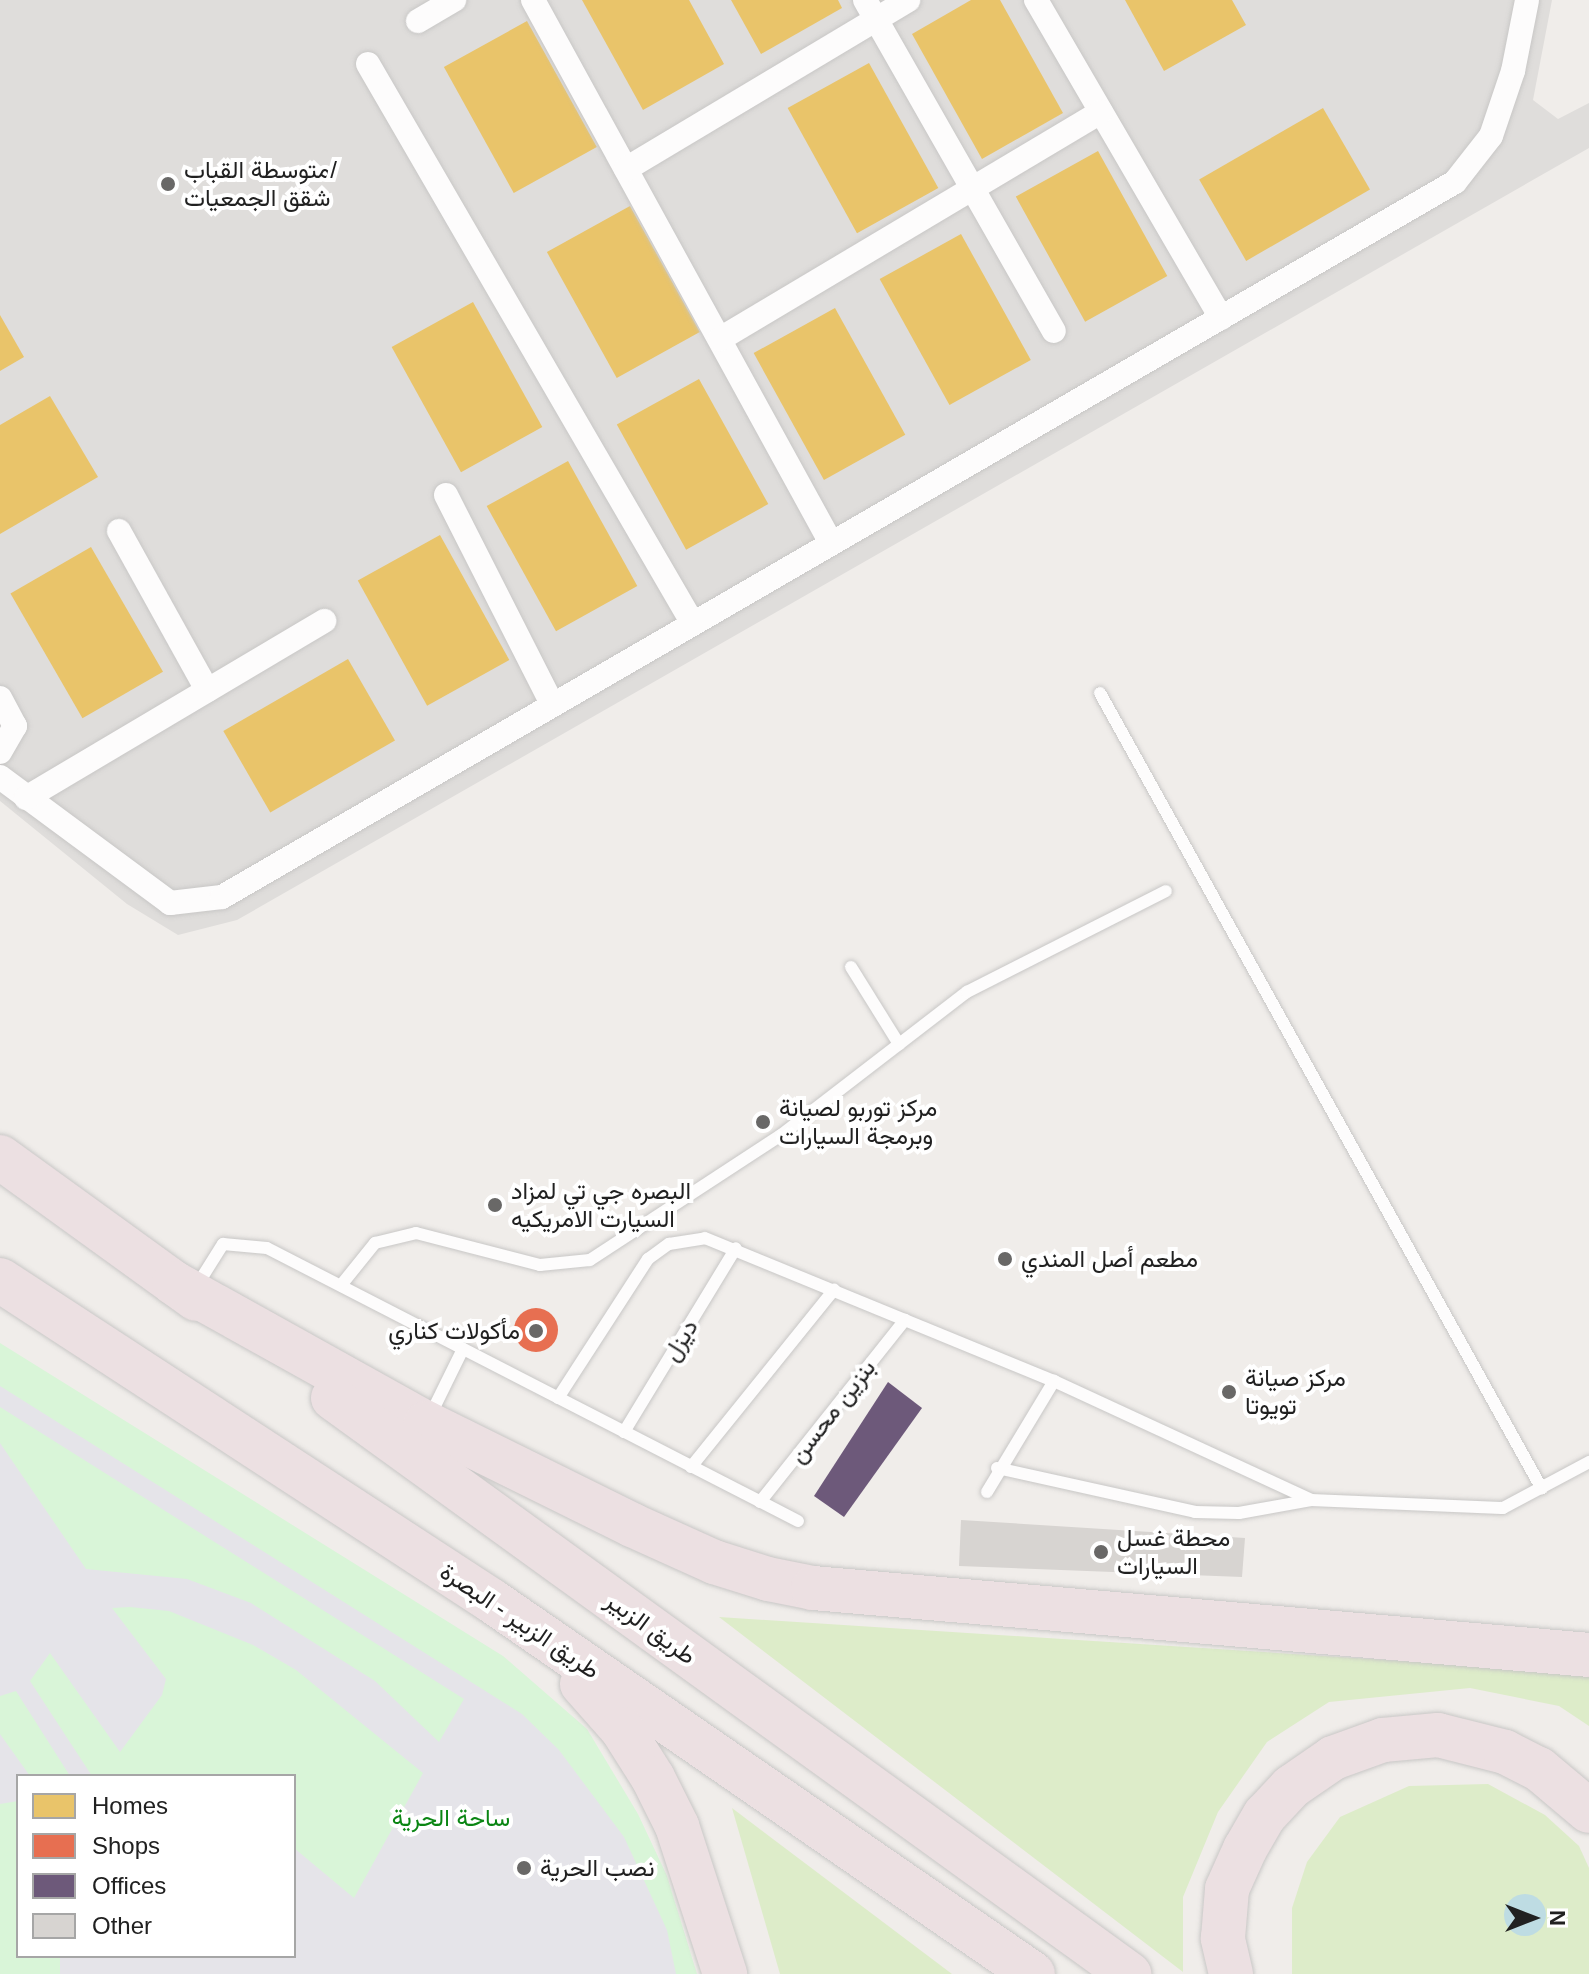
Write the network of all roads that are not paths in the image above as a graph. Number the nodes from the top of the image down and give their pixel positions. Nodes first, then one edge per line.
1 (454, 0) edge
2 (533, 0) edge
3 (908, 0) edge
4 (1036, 0) edge
5 (1527, 0) edge
6 (870, 10) edge
7 (418, 21) dead end
8 (368, 64) dead end
9 (1101, 112) junction
10 (626, 169) junction
11 (972, 187) junction
12 (1221, 318) junction
13 (1054, 331) dead end
14 (720, 339) junction
15 (446, 495) dead end
16 (119, 531) dead end
17 (831, 543) junction
18 (324, 621) dead end
19 (693, 624) junction
20 (207, 690) junction
21 (1100, 693) dead end
22 (0, 698) edge
23 (552, 704) junction
24 (0, 752) edge
25 (0, 777) edge
26 (26, 798) junction
27 (1166, 891) dead end
28 (851, 967) dead end
29 (899, 1044) junction
30 (0, 1157) edge
31 (736, 1248) junction
32 (0, 1280) edge
33 (342, 1284) junction
34 (183, 1288) junction
35 (834, 1290) junction
36 (905, 1320) junction
37 (463, 1349) junction
38 (1054, 1381) junction
39 (558, 1398) junction
40 (426, 1423) junction
41 (624, 1432) junction
42 (1589, 1462) edge
43 (691, 1467) junction
44 (997, 1468) junction
45 (1542, 1489) junction
46 (987, 1492) dead end
47 (1311, 1500) junction
48 (760, 1502) junction
49 (798, 1521) dead end
50 (492, 1601) junction
51 (1589, 1655) edge
52 (1589, 1811) edge
53 (725, 1974) edge
54 (1033, 1974) edge
55 (1129, 1974) edge
56 (1231, 1974) edge

1 - 7 street
2 - 10 street
3 - 6 street
4 - 9 street
5 - 12 street
6 - 10 street
6 - 11 street
8 - 19 street
9 - 11 street
9 - 12 street
10 - 14 street
11 - 13 street
11 - 14 street
12 - 17 street
14 - 17 street
15 - 23 street
16 - 20 street
17 - 19 street
18 - 20 street
19 - 23 street
20 - 26 street
21 - 45 lane
22 - 24 street
23 - 26 street
25 - 26 street
27 - 29 lane
28 - 29 lane
29 - 33 lane
30 - 34 highway
31 - 35 lane
31 - 39 lane
31 - 41 lane, ديزل
32 - 50 highway, طريق الزبير - البصرة
33 - 34 lane
33 - 37 lane
34 - 40 highway
34 - 55 highway, طريق الزبير
35 - 36 lane
35 - 43 lane
36 - 38 lane
36 - 48 lane, بنزين محسن
37 - 39 lane
37 - 40 lane
38 - 44 lane
38 - 47 lane
39 - 41 lane
40 - 51 highway
41 - 43 lane
42 - 45 lane
43 - 48 lane
44 - 46 lane
44 - 47 lane
45 - 47 lane
48 - 49 lane
50 - 53 highway
50 - 54 highway, طريق الزبير - البصرة
52 - 56 highway

